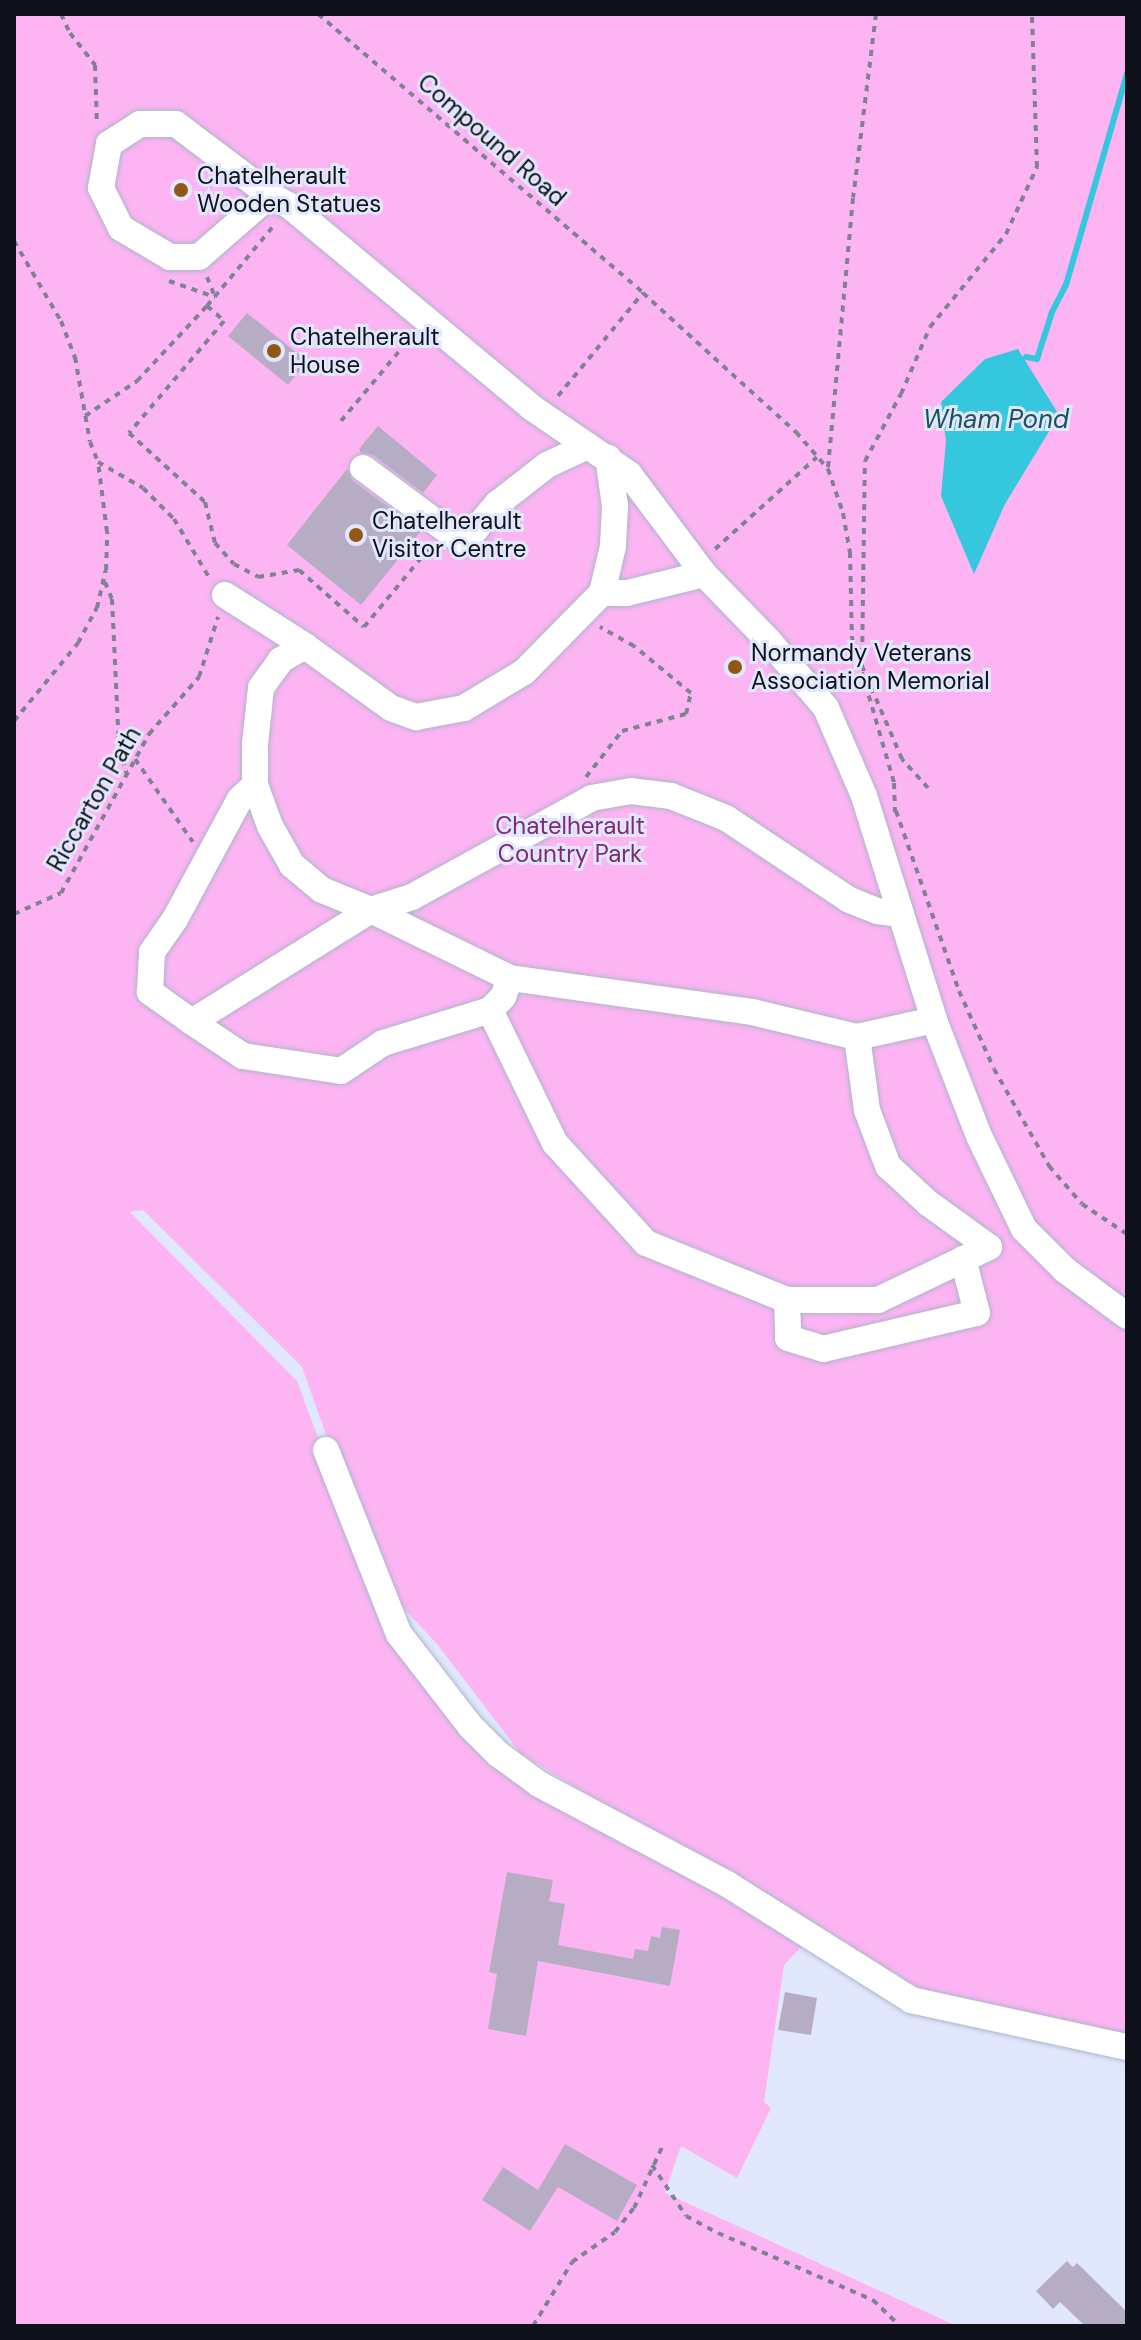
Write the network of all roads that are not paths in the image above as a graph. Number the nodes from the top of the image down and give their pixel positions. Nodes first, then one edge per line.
1 (280, 201) junction
2 (598, 452) junction
3 (363, 468) dead end
4 (704, 574) junction
5 (602, 593) junction
6 (225, 595) road end
7 (305, 646) junction
8 (255, 785) junction
9 (371, 910) junction
10 (901, 914) junction
11 (510, 978) junction
12 (490, 1010) junction
13 (934, 1020) junction
14 (192, 1022) junction
15 (857, 1037) junction
16 (963, 1259) junction
17 (787, 1300) junction
18 (1127, 1316) edge
19 (326, 1450) dead end
20 (1127, 2047) edge

1 - 1 lane
1 - 2 lane
2 - 3 lane
2 - 4 lane
2 - 5 lane
4 - 5 lane
4 - 10 lane
5 - 7 lane
6 - 7 lane
7 - 8 lane
8 - 9 lane
8 - 14 lane
9 - 10 lane
9 - 11 lane
9 - 14 lane
10 - 13 lane
11 - 12 lane
11 - 15 lane
12 - 14 lane
12 - 17 lane
13 - 15 lane
13 - 18 lane
15 - 16 lane
16 - 17 lane
16 - 17 lane
19 - 20 lane

